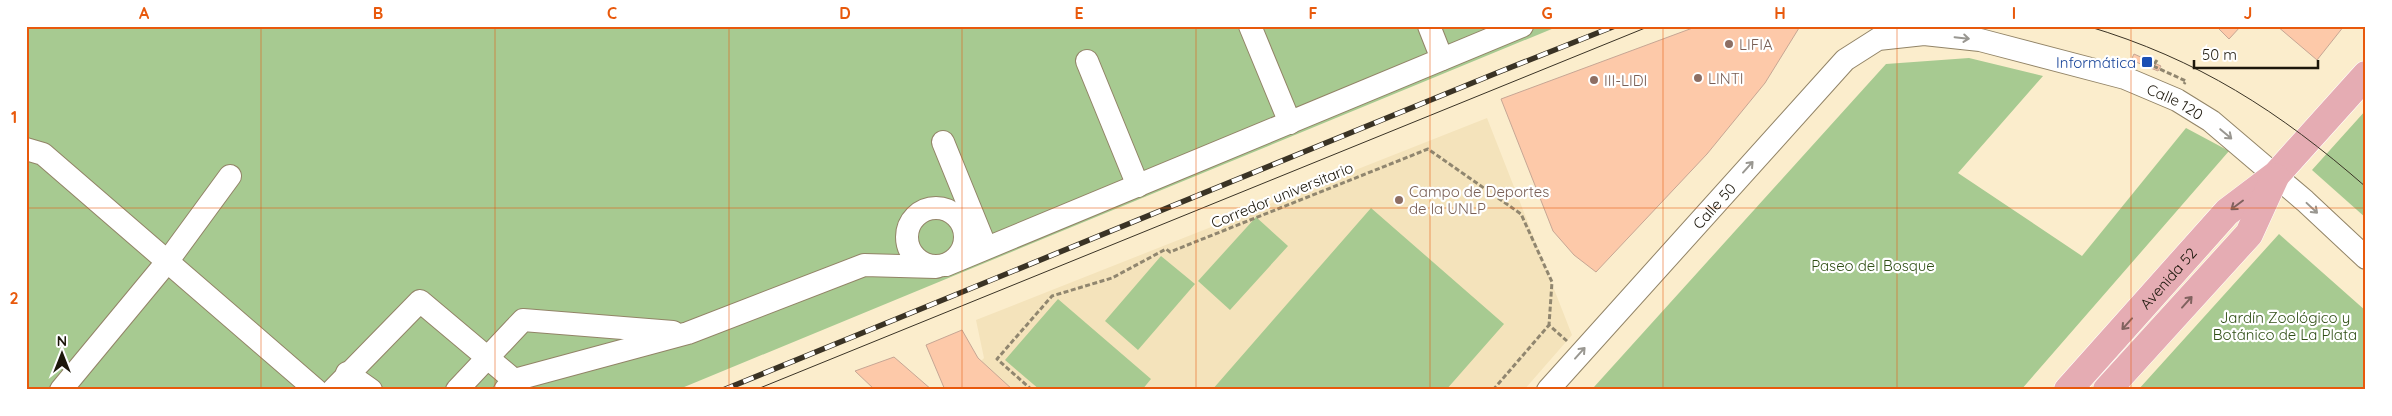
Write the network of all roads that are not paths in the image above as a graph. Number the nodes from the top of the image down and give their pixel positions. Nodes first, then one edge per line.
1 (1250, 26) edge
2 (1429, 26) edge
3 (1522, 26) edge
4 (1878, 32) edge
5 (1442, 59) junction
6 (1087, 61) dead end
7 (2366, 75) edge
8 (1290, 123) junction
9 (943, 142) dead end
10 (26, 149) edge
11 (2276, 175) junction
12 (230, 176) dead end
13 (1138, 186) junction
14 (907, 233) junction
15 (986, 248) junction
16 (2366, 258) edge
17 (167, 262) junction
18 (896, 266) junction
19 (941, 266) junction
20 (688, 333) junction
21 (487, 357) junction
22 (348, 373) junction
23 (510, 385) edge
24 (67, 388) edge
25 (316, 390) edge
26 (333, 390) edge
27 (371, 390) edge
28 (458, 390) edge
29 (1548, 390) edge
30 (2068, 390) edge
31 (2107, 390) edge

1 - 8 street
2 - 5 street
3 - 5 street
4 -> 11 street, Calle 120
29 -> 4 street, Calle 50
5 - 8 street
6 - 13 street
7 - 11 main road, Avenida 52
8 - 13 street
9 - 15 street
10 - 17 street
11 -> 16 street, Calle 120
11 -> 30 main road, Avenida 52
31 -> 11 main road, Avenida 52
12 - 17 street
13 - 15 street
14 - 18 street
14 - 19 street
14 - 19 street
15 - 19 street
17 - 24 street
17 - 25 street
18 - 19 street
18 - 20 street
20 - 21 street
20 - 23 street
21 - 22 street
21 - 23 street
21 - 28 street
22 - 26 street
22 - 27 street

